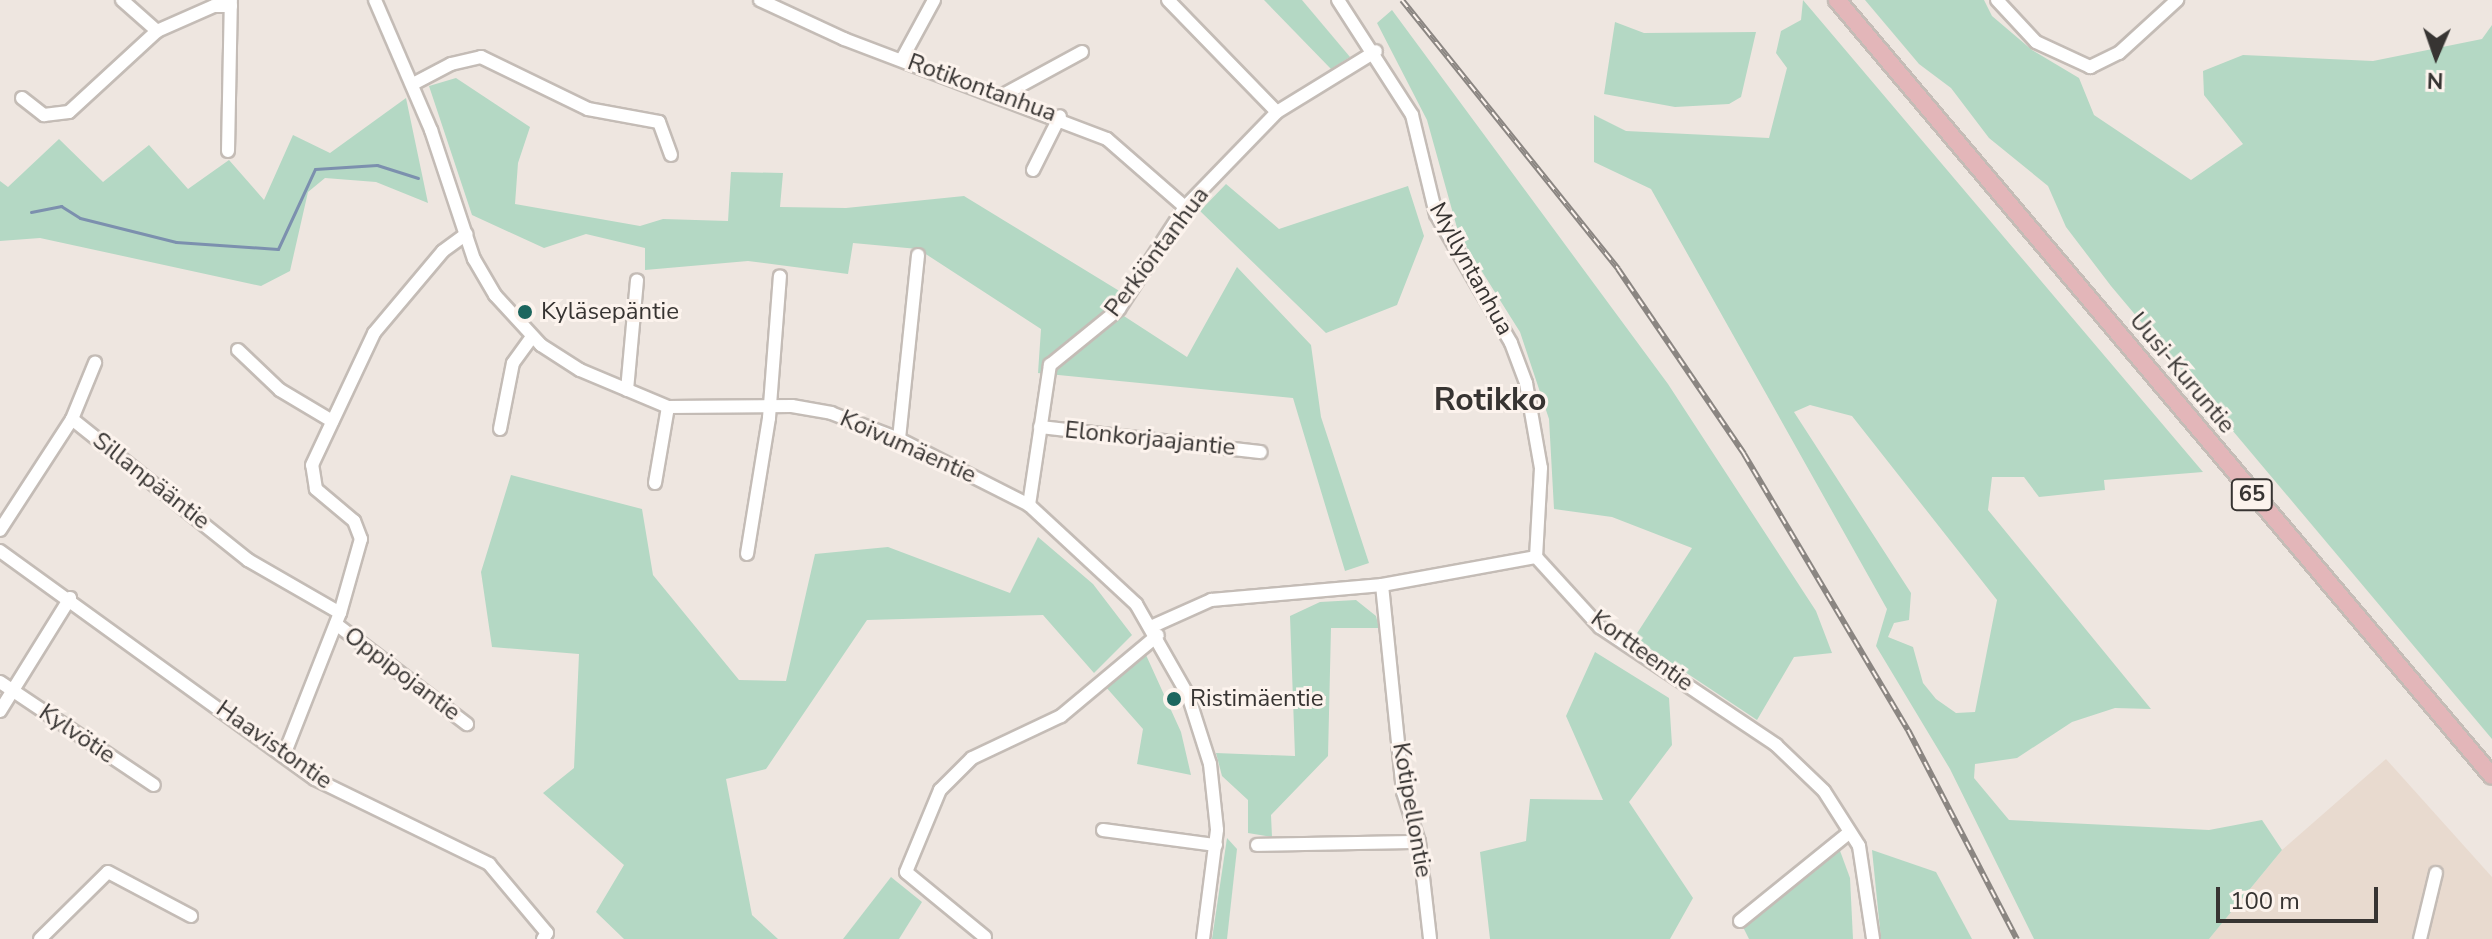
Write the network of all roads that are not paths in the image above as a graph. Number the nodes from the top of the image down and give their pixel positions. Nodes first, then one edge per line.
1 (122, 0) edge
2 (375, 0) edge
3 (760, 0) edge
4 (934, 0) edge
5 (1168, 0) edge
6 (1338, 0) edge
7 (1837, 0) edge
8 (1997, 0) edge
9 (2177, 0) edge
10 (231, 3) edge
11 (157, 31) junction
12 (1376, 51) junction
13 (1082, 52) dead end
14 (902, 59) junction
15 (413, 84) junction
16 (1003, 95) junction
17 (22, 98) dead end
18 (1277, 112) junction
19 (1060, 116) junction
20 (228, 151) dead end
21 (671, 155) dead end
22 (1033, 170) dead end
23 (1185, 207) junction
24 (466, 234) junction
25 (918, 255) dead end
26 (780, 276) dead end
27 (637, 280) dead end
28 (532, 337) junction
29 (238, 350) dead end
30 (95, 363) dead end
31 (627, 390) junction
32 (769, 404) junction
33 (668, 407) junction
34 (72, 419) junction
35 (332, 421) junction
36 (1040, 427) junction
37 (500, 429) dead end
38 (899, 439) junction
39 (1261, 452) dead end
40 (655, 483) dead end
41 (1029, 505) junction
42 (0, 530) edge
43 (0, 551) edge
44 (747, 554) dead end
45 (1536, 557) junction
46 (1382, 585) junction
47 (70, 598) junction
48 (338, 619) junction
49 (1156, 630) junction
50 (0, 682) edge
51 (13, 691) junction
52 (0, 711) edge
53 (467, 724) dead end
54 (284, 755) junction
55 (2492, 776) edge
56 (154, 785) dead end
57 (1103, 830) dead end
58 (1850, 832) junction
59 (1419, 842) junction
60 (1216, 845) junction
61 (1257, 845) dead end
62 (2436, 873) dead end
63 (191, 916) dead end
64 (1740, 921) dead end
65 (545, 936) edge
66 (985, 937) dead end
67 (40, 939) edge
68 (1203, 939) edge
69 (1430, 939) edge
70 (1873, 939) edge
71 (2420, 939) edge

1 - 11 street
2 - 15 street, Koivumäentie
3 - 14 street, Rotikontanhua
4 - 14 street
5 - 18 street
6 - 12 street, Myllyntanhua
7 - 55 main road, Uusi-Kuruntie / 65
8 - 9 street
10 - 11 street
10 - 20 street
11 - 17 street
12 - 18 street, Perkiöntanhua
12 - 45 street, Myllyntanhua
13 - 16 street
14 - 16 street, Rotikontanhua
15 - 21 street
15 - 24 street, Koivumäentie
16 - 19 street, Rotikontanhua
18 - 23 street, Perkiöntanhua
19 - 22 street
19 - 23 street, Rotikontanhua
23 - 36 street, Perkiöntanhua
24 - 28 street, Koivumäentie
24 - 35 street
25 - 38 street
26 - 32 street
27 - 31 street
28 - 31 street, Koivumäentie
28 - 37 street
29 - 35 street
30 - 34 street
31 - 33 street, Koivumäentie
32 - 33 street, Koivumäentie
32 - 38 street, Koivumäentie
32 - 44 street
33 - 40 street
34 - 42 street, Sillanpääntie
34 - 48 street, Sillanpääntie
35 - 48 street
36 - 39 street, Elonkorjaajantie
36 - 41 street, Perkiöntanhua
38 - 41 street, Koivumäentie
41 - 49 street, Koivumäentie
43 - 47 street, Haavistontie
45 - 46 street
45 - 58 street, Kortteentie
46 - 49 street
46 - 59 street, Kotipellontie
47 - 51 street
47 - 54 street, Haavistontie
48 - 53 street, Oppipojantie
48 - 54 street
49 - 60 street, Koivumäentie
49 - 66 street
50 - 51 street, Kylvötie
51 - 52 street
51 - 56 street, Kylvötie
54 - 65 street, Haavistontie
57 - 60 street
58 - 64 street
58 - 70 street, Kortteentie
59 - 61 street
59 - 69 street, Kotipellontie
60 - 68 street, Koivumäentie
62 - 71 street
63 - 67 street

